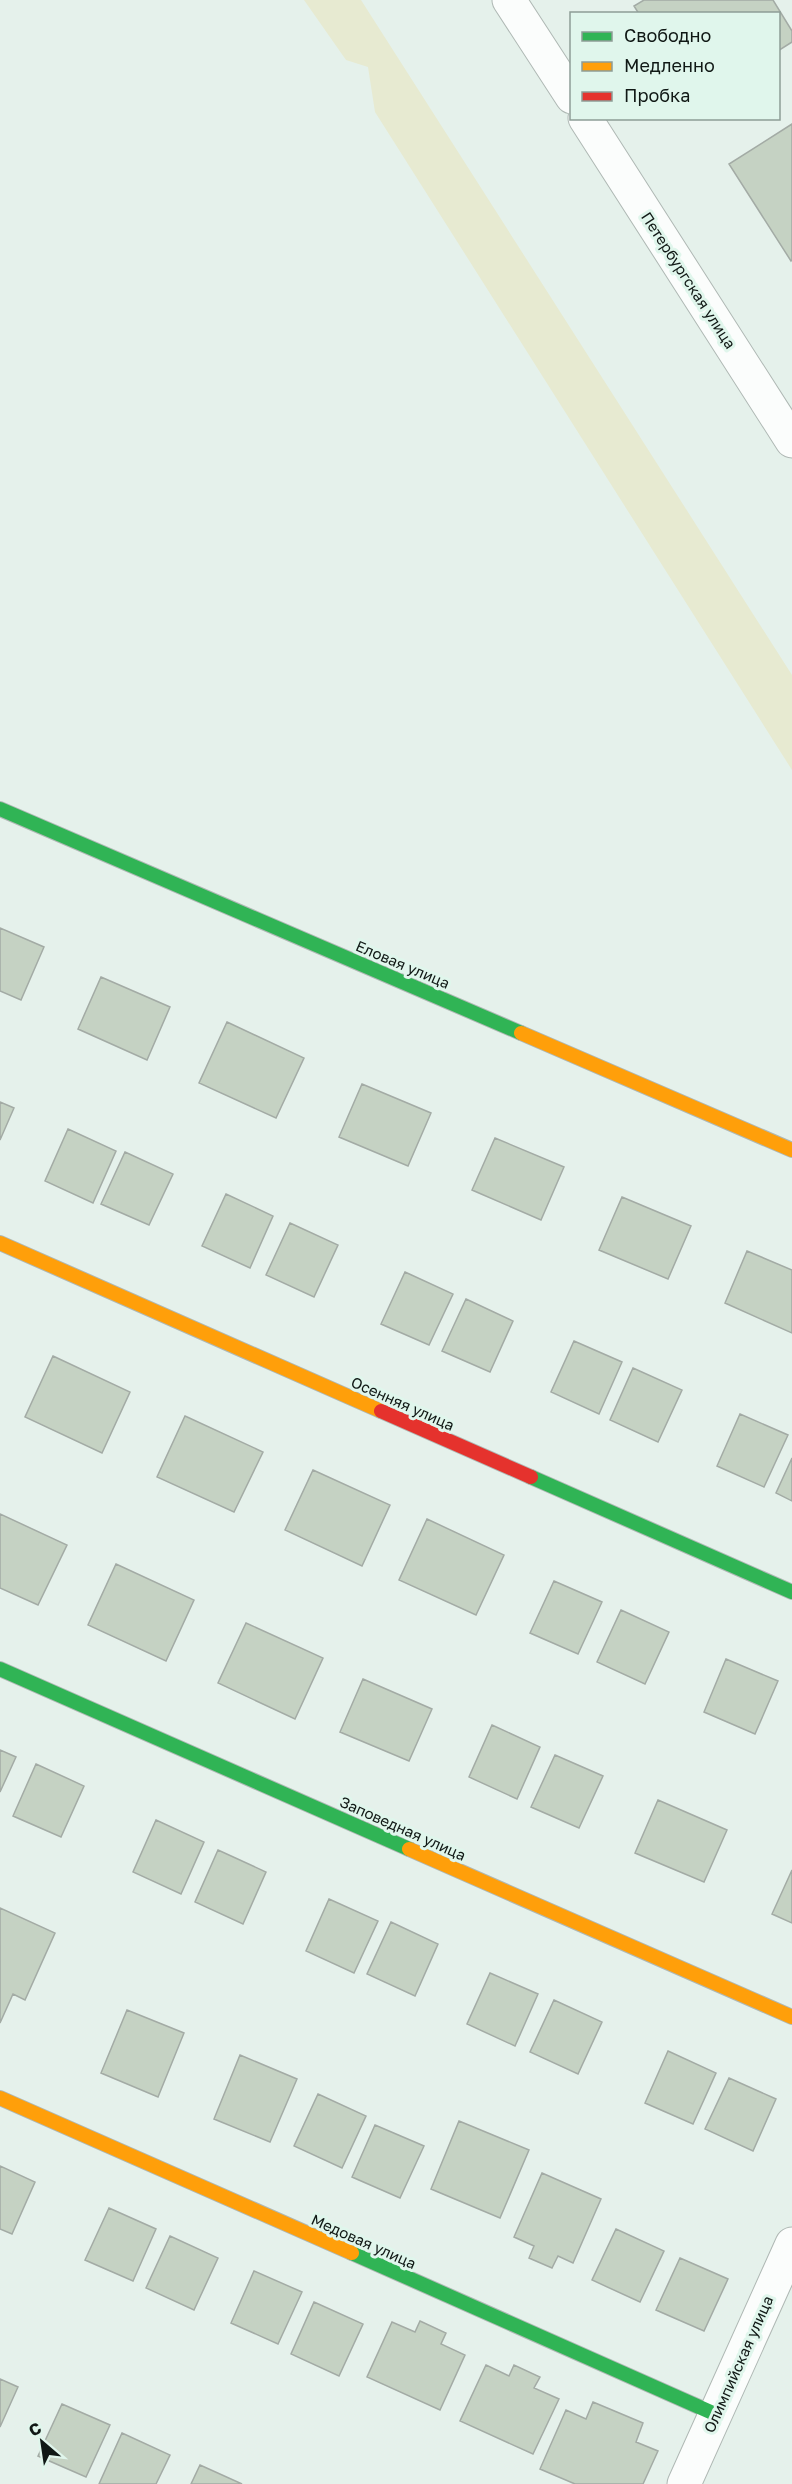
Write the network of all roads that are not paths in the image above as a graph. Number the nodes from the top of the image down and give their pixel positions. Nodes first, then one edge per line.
1 (509, 0) edge
2 (570, 94) edge
3 (586, 120) edge
4 (792, 441) edge
5 (0, 809) edge
6 (792, 1150) edge
7 (0, 1243) edge
8 (792, 1592) edge
9 (0, 1669) edge
10 (792, 2017) edge
11 (0, 2098) edge
12 (792, 2244) edge
13 (715, 2414) junction
14 (684, 2484) edge

1 - 2 street
3 - 4 street, Петербургская улица
5 - 6 street, Еловая улица
7 - 8 street, Осенняя улица
9 - 10 street, Заповедная улица
11 - 13 street, Медовая улица
12 - 13 street, Олимпийская улица
13 - 14 street, Олимпийская улица

